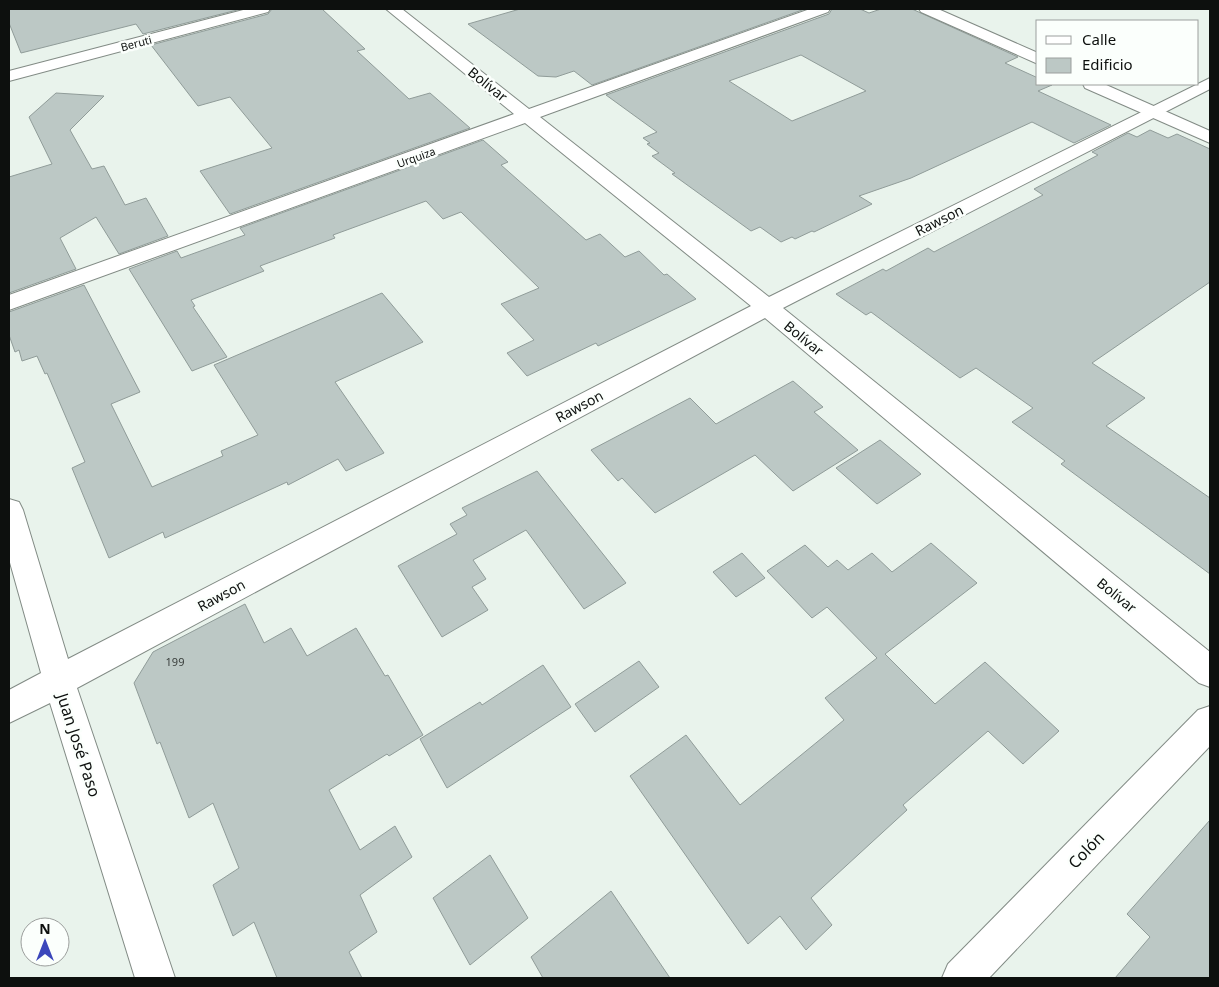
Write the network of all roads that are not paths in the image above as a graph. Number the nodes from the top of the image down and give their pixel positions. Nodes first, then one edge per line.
1 (263, 9) edge
2 (393, 9) edge
3 (823, 9) edge
4 (926, 9) edge
5 (1036, 59) edge
6 (9, 76) edge
7 (1210, 83) edge
8 (1096, 85) edge
9 (1159, 101) junction
10 (1192, 109) dead end
11 (528, 116) junction
12 (1210, 138) edge
13 (9, 303) edge
14 (767, 307) junction
15 (9, 510) edge
16 (1210, 672) edge
17 (59, 681) junction
18 (9, 707) edge
19 (1210, 722) edge
20 (155, 978) edge
21 (962, 978) edge

1 - 6 street, Beruti
2 - 11 street, Bolívar
3 - 11 street, Urquiza
4 - 5 street
7 - 9 street, Rawson
8 - 9 street
9 - 10 street
9 - 12 street
9 - 14 street, Rawson
11 - 13 street, Urquiza
11 - 14 street, Bolívar
14 - 16 street, Bolívar
14 - 17 street, Rawson
15 - 17 street, Juan José Paso
17 - 18 street, Rawson
17 - 20 street, Juan José Paso
19 - 21 street, Colón

